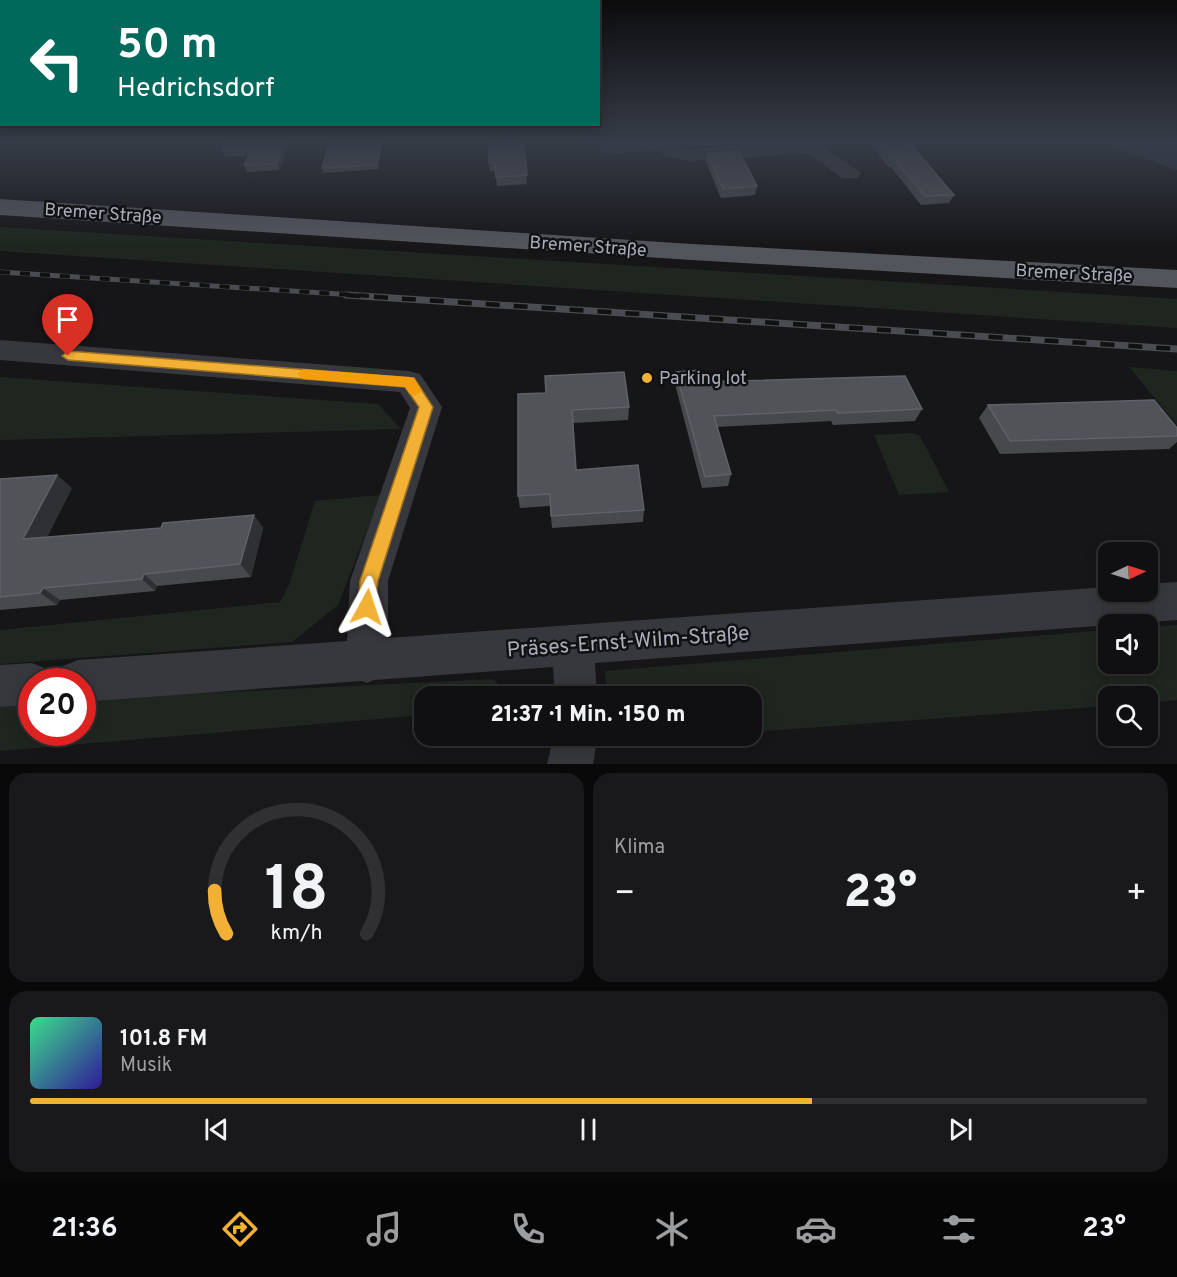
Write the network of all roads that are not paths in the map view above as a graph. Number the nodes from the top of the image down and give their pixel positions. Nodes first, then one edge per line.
1 (0, 207) edge
2 (1177, 279) edge
3 (0, 350) edge
4 (1177, 601) edge
5 (573, 644) junction
6 (367, 662) junction
7 (96, 680) edge
8 (18, 685) edge
9 (0, 686) edge
10 (575, 686) edge
11 (574, 746) edge
12 (570, 764) edge

1 - 2 main road, Bremer Straße
3 - 6 street
4 - 5 street, Präses-Ernst-Wilm-Straße
5 - 6 street, Präses-Ernst-Wilm-Straße
5 - 10 street
6 - 7 street, Präses-Ernst-Wilm-Straße
8 - 9 street
11 - 12 street

